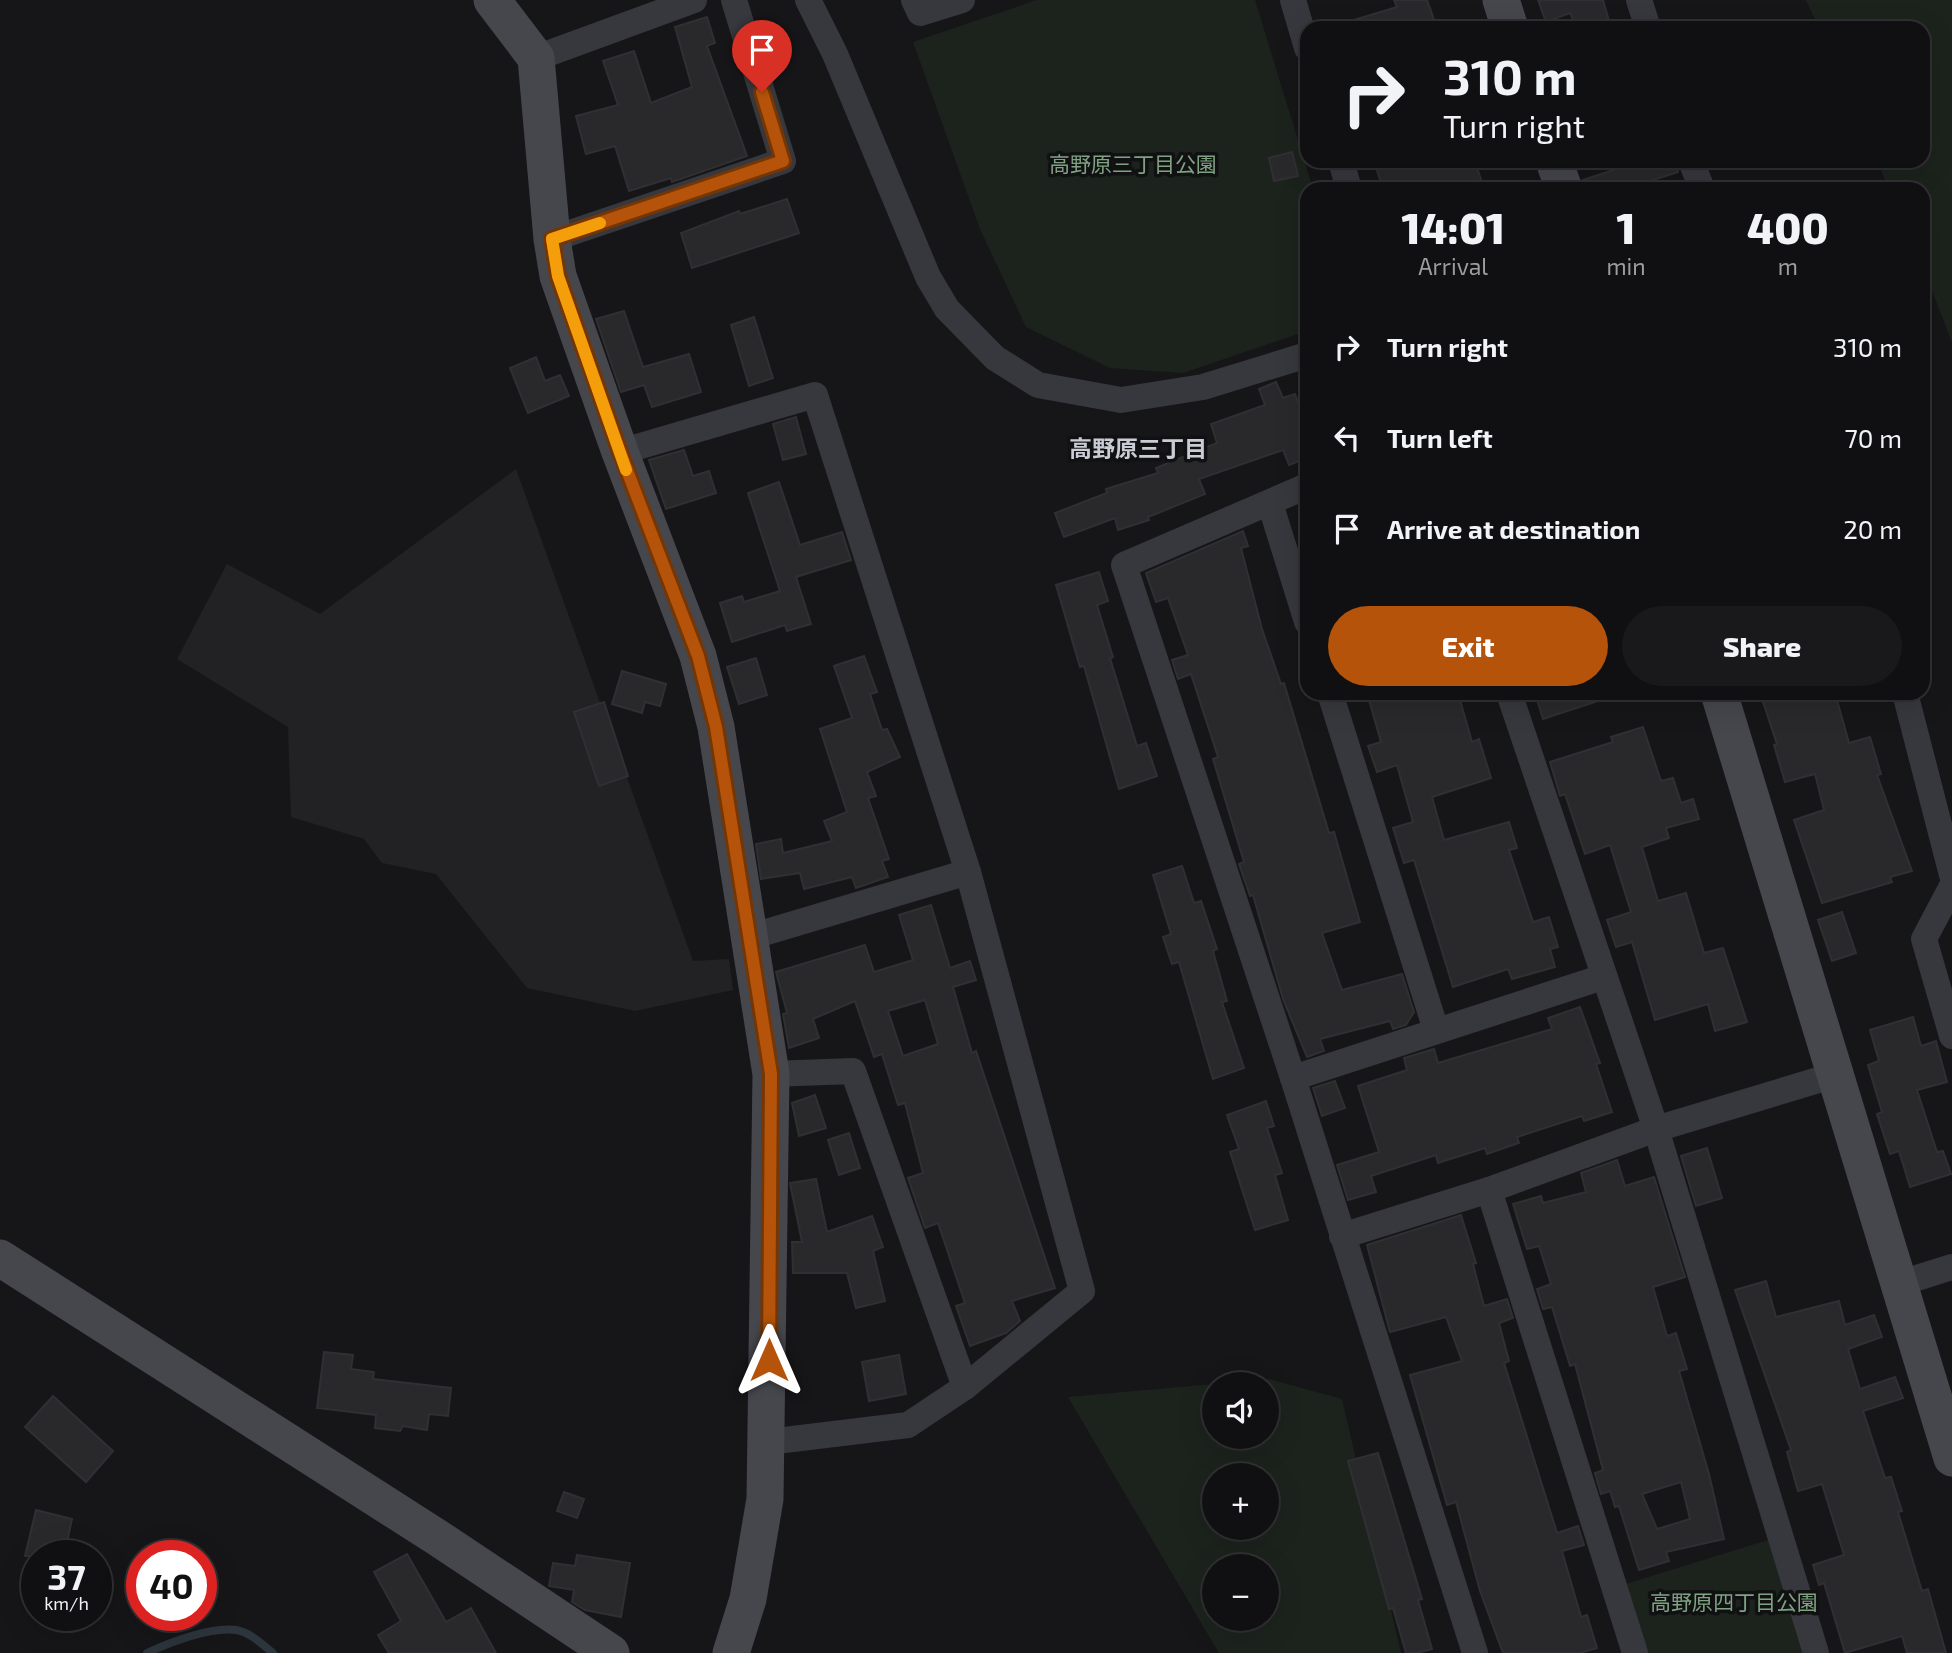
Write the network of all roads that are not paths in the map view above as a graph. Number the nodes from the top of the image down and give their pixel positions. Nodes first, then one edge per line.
1 (492, 0) edge
2 (694, 0) edge
3 (734, 0) edge
4 (808, 0) edge
5 (914, 0) edge
6 (962, 0) edge
7 (1293, 0) edge
8 (1501, 0) edge
9 (1639, 0) edge
10 (1508, 21) edge
11 (1646, 21) edge
12 (1300, 24) edge
13 (536, 58) junction
14 (552, 239) junction
15 (1300, 357) edge
16 (620, 452) junction
17 (1300, 489) edge
18 (1270, 503) junction
19 (1300, 599) edge
20 (1332, 700) edge
21 (1511, 700) edge
22 (1721, 700) edge
23 (1907, 700) edge
24 (968, 872) junction
25 (1952, 875) edge
26 (1952, 886) edge
27 (750, 937) junction
28 (1603, 977) junction
29 (1436, 1030) junction
30 (1952, 1036) edge
31 (771, 1074) junction
32 (1835, 1075) junction
33 (1293, 1078) junction
34 (1656, 1129) junction
35 (1489, 1190) junction
36 (1342, 1236) junction
37 (0, 1258) edge
38 (1952, 1267) edge
39 (1900, 1283) junction
40 (965, 1387) junction
41 (768, 1443) junction
42 (1952, 1458) edge
43 (611, 1653) edge
44 (731, 1653) edge
45 (1475, 1653) edge
46 (1635, 1653) edge
47 (1816, 1653) edge

1 - 13 street
2 - 13 street
3 - 14 street
4 - 15 street
5 - 6 street
7 - 12 street
8 - 10 street
9 - 11 street
13 - 14 street
14 - 16 street
16 - 24 street
16 - 27 street
17 - 18 street
18 - 19 street
18 - 33 street
20 - 29 street
21 - 28 street
22 - 32 street
23 - 25 street
24 - 27 street
24 - 40 street
26 - 30 street
27 - 31 street
28 - 29 street
28 - 34 street
29 - 33 street
31 - 40 street
31 - 41 street
32 - 34 street
32 - 39 street
33 - 36 street
34 - 35 street
34 - 47 street
35 - 36 street
35 - 46 street
36 - 45 street
37 - 43 street
38 - 39 street
39 - 42 street
40 - 41 street
41 - 44 street

